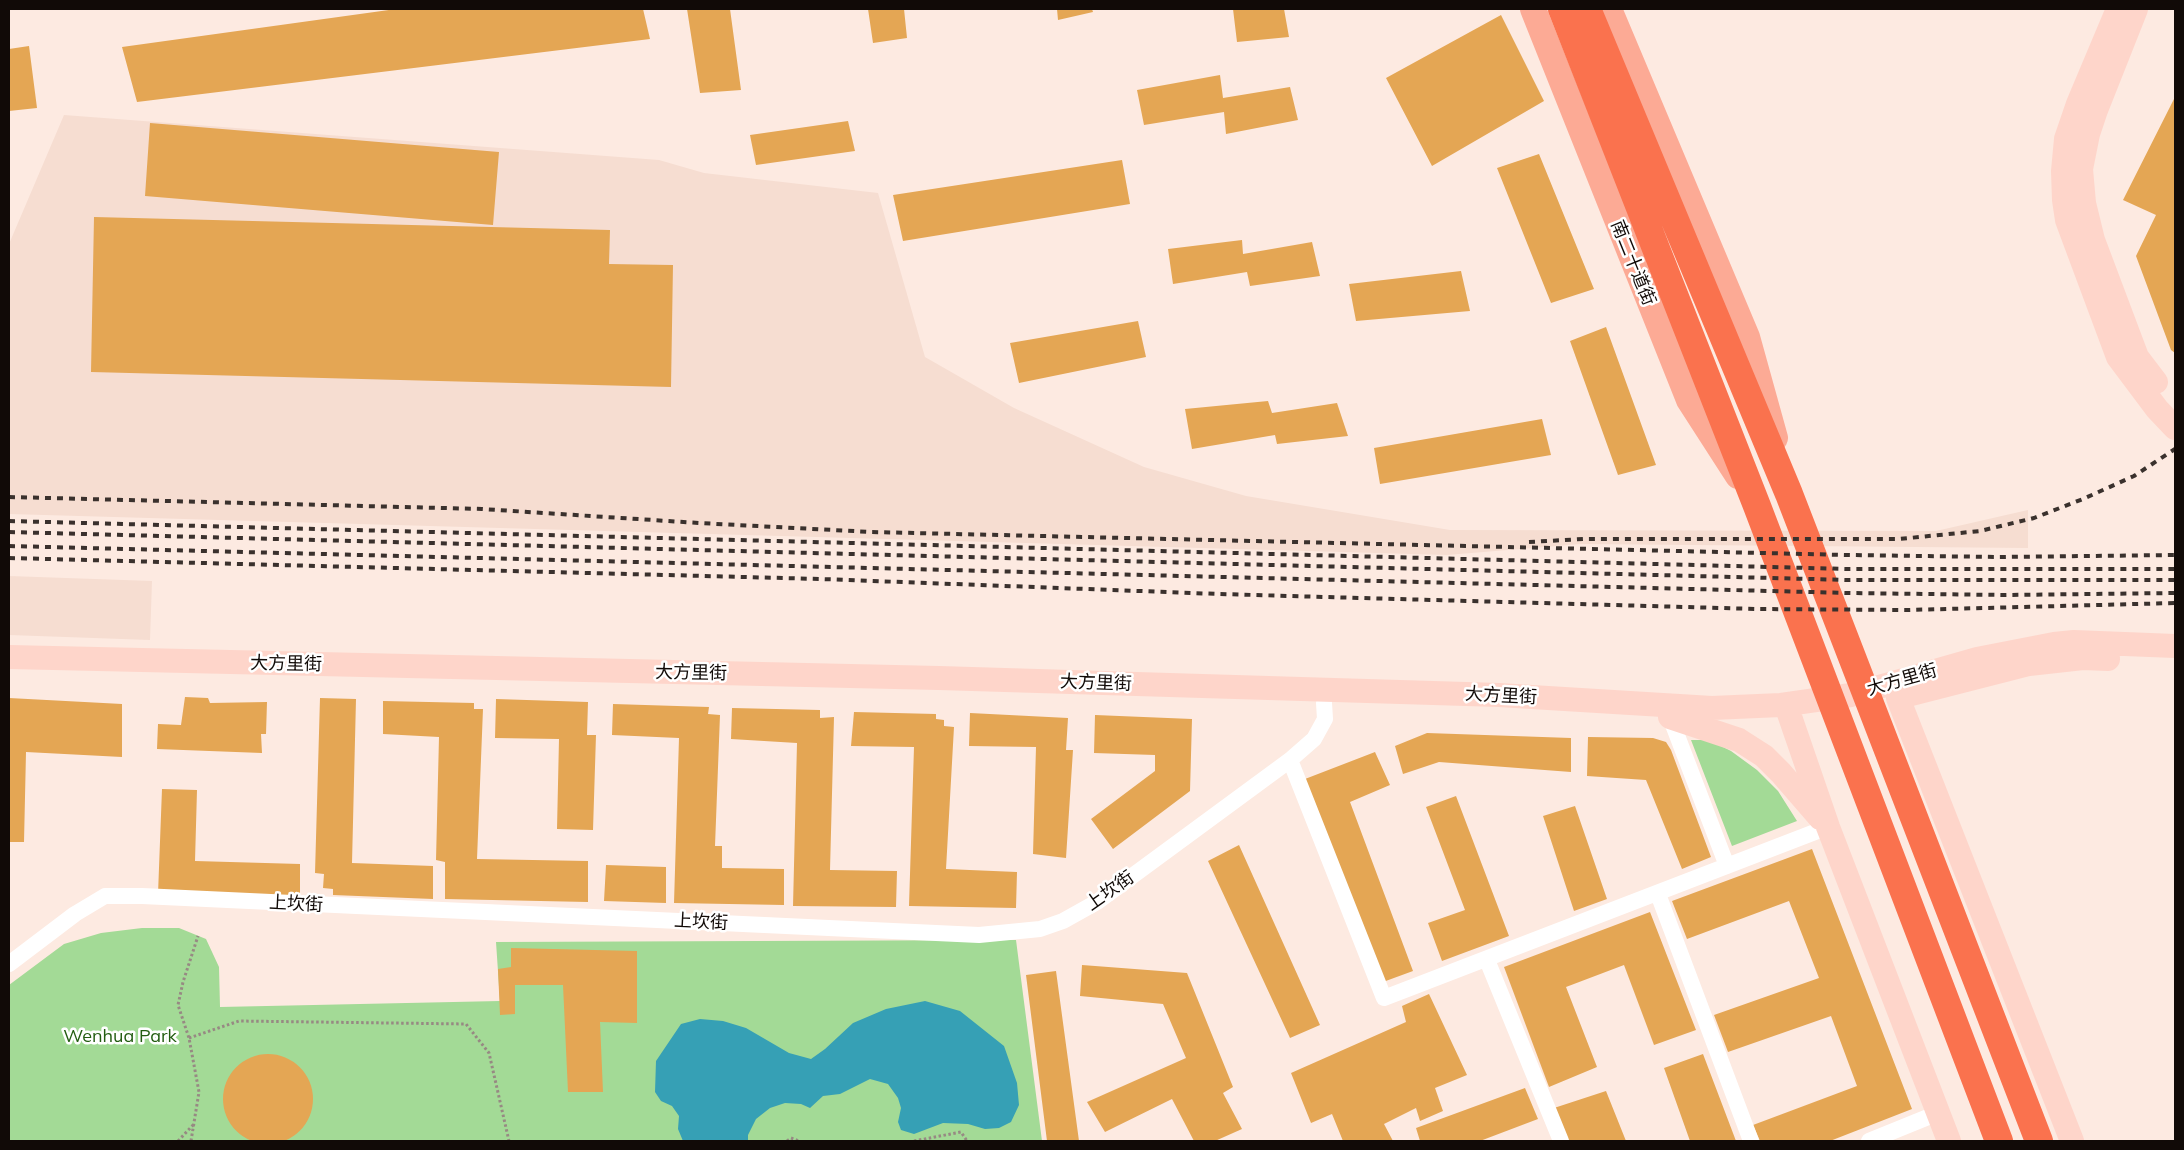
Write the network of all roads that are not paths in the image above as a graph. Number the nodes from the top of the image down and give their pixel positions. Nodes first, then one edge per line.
1 (1533, 9) edge
2 (1562, 9) edge
3 (1587, 9) edge
4 (1608, 9) edge
5 (2118, 9) edge
6 (2136, 9) edge
7 (2174, 421) edge
8 (1789, 494) junction
9 (1757, 506) junction
10 (2175, 646) edge
11 (9, 657) edge
12 (2175, 661) edge
13 (9, 666) edge
14 (1898, 698) junction
15 (1324, 703) junction
16 (1788, 710) junction
17 (1670, 717) junction
18 (1290, 760) junction
19 (1828, 828) junction
20 (1727, 866) junction
21 (1658, 894) junction
22 (1487, 960) junction
23 (9, 964) edge
24 (1938, 1113) junction
25 (1561, 1141) edge
26 (1751, 1141) edge
27 (1869, 1141) edge
28 (1949, 1141) edge
29 (1999, 1141) edge
30 (2039, 1141) edge
31 (2072, 1141) edge

1 - 9 main road, 南二十道街
2 - 9 highway
3 - 8 highway
4 - 8 main road
5 - 7 main road
6 - 7 main road
8 - 30 highway
9 - 29 highway
10 - 16 main road, 大方里街
11 - 16 main road, 大方里街
12 - 14 main road, 大方里街
13 - 15 main road, 大方里街
14 - 16 main road, 大方里街
14 - 31 main road
15 - 17 main road, 大方里街
15 - 18 street, 上坎街
16 - 17 main road, 大方里街
16 - 19 main road
17 - 19 main road
17 - 20 street
18 - 22 street
18 - 23 street, 上坎街
19 - 20 street
19 - 24 main road
20 - 21 street
21 - 22 street
21 - 26 street
22 - 25 street
24 - 27 street
24 - 28 main road

